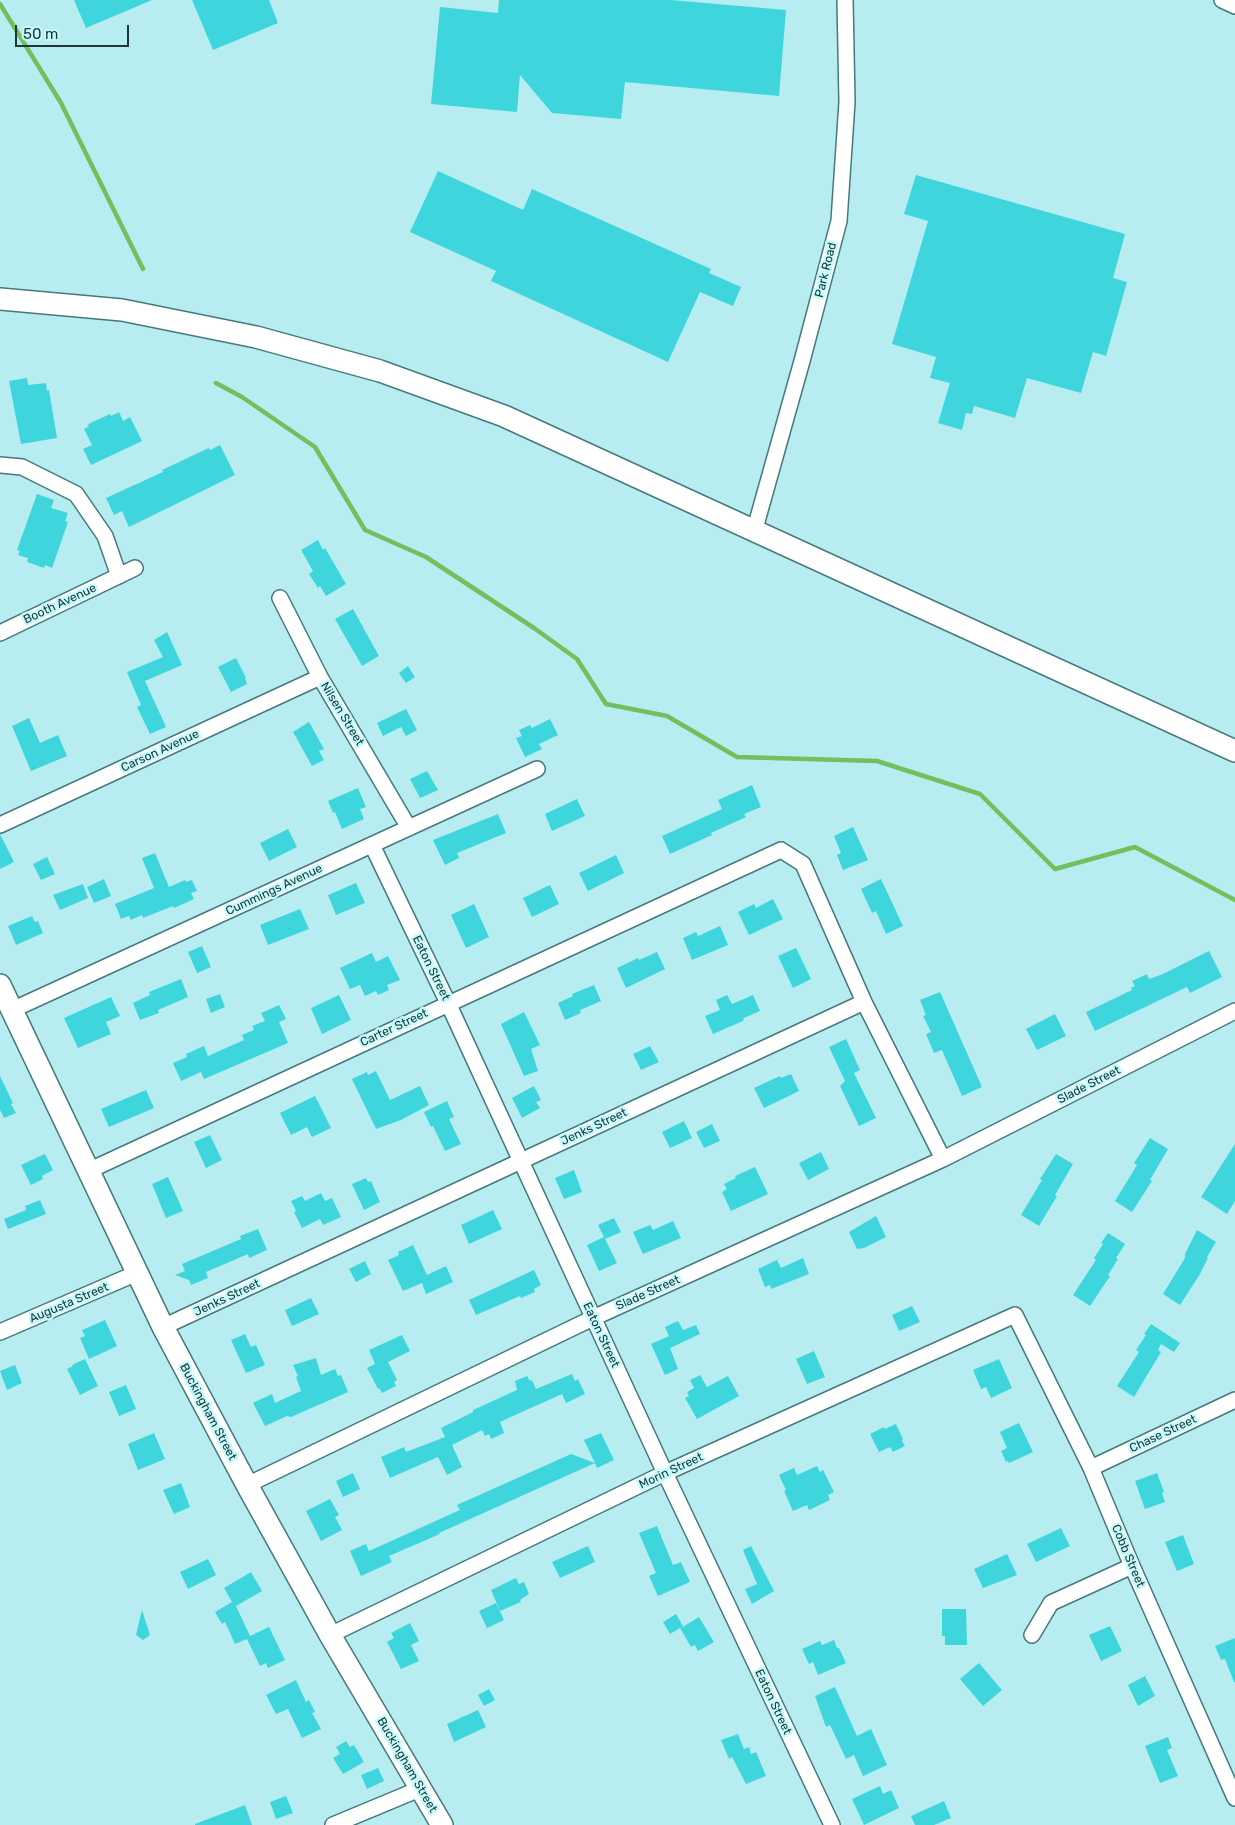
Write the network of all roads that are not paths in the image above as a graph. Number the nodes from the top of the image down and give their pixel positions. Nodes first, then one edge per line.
1 (845, 0) edge
2 (1222, 0) edge
3 (1235, 6) edge
4 (0, 299) edge
5 (0, 465) edge
6 (754, 532) junction
7 (135, 568) dead end
8 (119, 576) junction
9 (280, 598) dead end
10 (0, 633) edge
11 (320, 677) junction
12 (1235, 750) edge
13 (537, 769) dead end
14 (0, 825) edge
15 (409, 828) junction
16 (372, 845) junction
17 (0, 986) edge
18 (864, 1002) junction
19 (448, 1003) junction
20 (12, 1010) junction
21 (1235, 1011) edge
22 (944, 1159) junction
23 (520, 1161) junction
24 (88, 1171) junction
25 (137, 1273) junction
26 (1016, 1315) joint
27 (593, 1318) junction
28 (163, 1327) junction
29 (0, 1332) edge
30 (1235, 1400) edge
31 (1090, 1468) junction
32 (665, 1473) junction
33 (247, 1485) junction
34 (1132, 1566) junction
35 (330, 1635) junction
36 (1032, 1635) dead end
37 (422, 1788) junction
38 (1234, 1791) edge
39 (333, 1825) edge
40 (442, 1825) edge
41 (832, 1825) edge

1 - 6 street, Park Road
2 - 3 street
4 - 6 main road
5 - 8 street
6 - 12 main road
7 - 8 street, Booth Avenue
8 - 10 street, Booth Avenue
9 - 11 street, Nilsen Street
11 - 14 street, Carson Avenue
11 - 15 street, Nilsen Street
13 - 15 street, Cummings Avenue
15 - 16 street, Cummings Avenue
16 - 19 street, Eaton Street
16 - 20 street, Cummings Avenue
17 - 20 main road, Buckingham Street
18 - 19 street, Carter Street
18 - 22 street
18 - 23 street, Jenks Street
19 - 23 street, Eaton Street
19 - 24 street, Carter Street
20 - 24 main road, Buckingham Street
21 - 22 street, Slade Street
22 - 27 street, Slade Street
23 - 27 street, Eaton Street
23 - 28 street, Jenks Street
24 - 25 main road, Buckingham Street
25 - 28 main road, Buckingham Street
25 - 29 street, Augusta Street
26 - 31 street, Cobb Street
26 - 32 street, Morin Street
27 - 32 street, Eaton Street
27 - 33 street, Slade Street
28 - 33 main road, Buckingham Street
30 - 31 street, Chase Street
31 - 34 street, Cobb Street
32 - 35 street, Morin Street
32 - 41 street, Eaton Street
33 - 35 main road, Buckingham Street
34 - 36 street
34 - 38 street, Cobb Street
35 - 37 main road, Buckingham Street
37 - 39 street
37 - 40 main road, Buckingham Street

